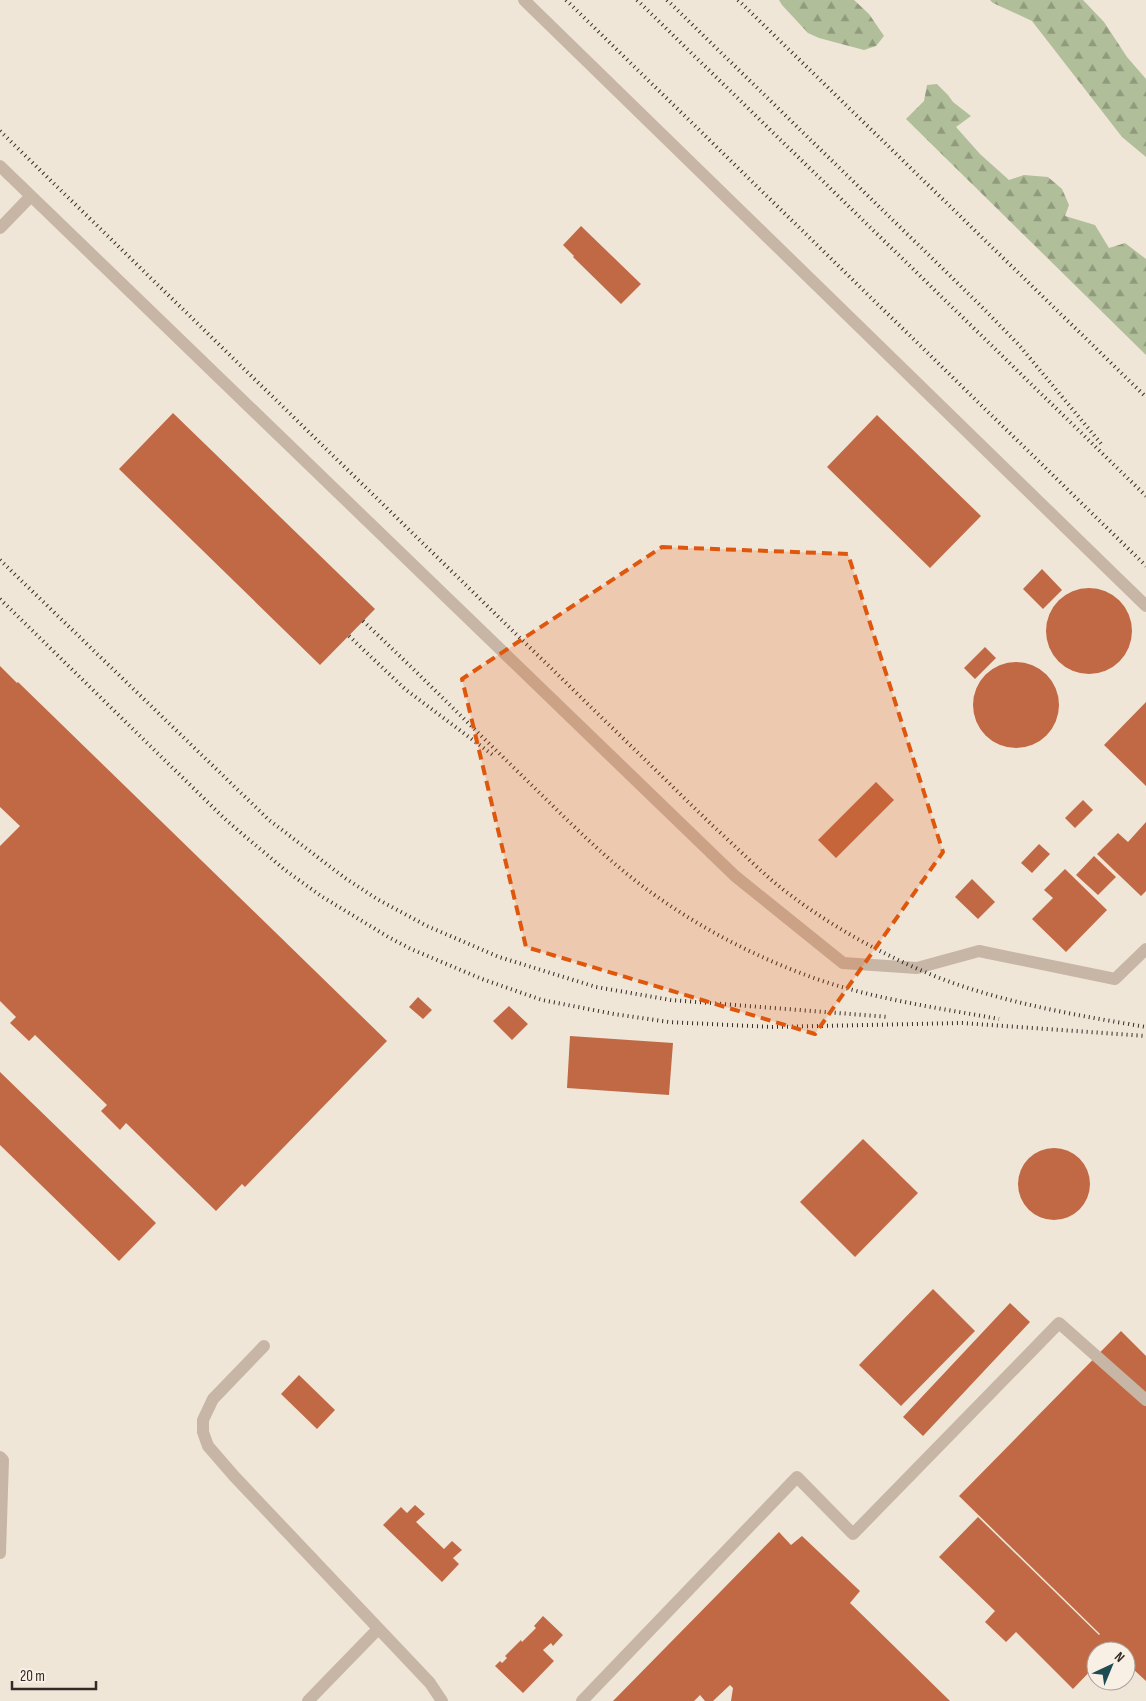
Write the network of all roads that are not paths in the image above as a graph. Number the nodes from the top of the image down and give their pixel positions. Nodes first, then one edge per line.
1 (524, 0) edge
2 (0, 166) edge
3 (31, 196) junction
4 (0, 228) edge
5 (1146, 606) edge
6 (1146, 949) edge
7 (264, 1346) dead end
8 (1146, 1400) edge
9 (0, 1457) edge
10 (0, 1553) edge
11 (378, 1628) junction
12 (308, 1701) edge
13 (442, 1701) edge
14 (582, 1701) edge

1 - 5 lane
2 - 3 lane
3 - 4 lane
3 - 6 lane
7 - 11 lane
8 - 14 lane
9 - 10 lane
11 - 12 lane
11 - 13 lane

